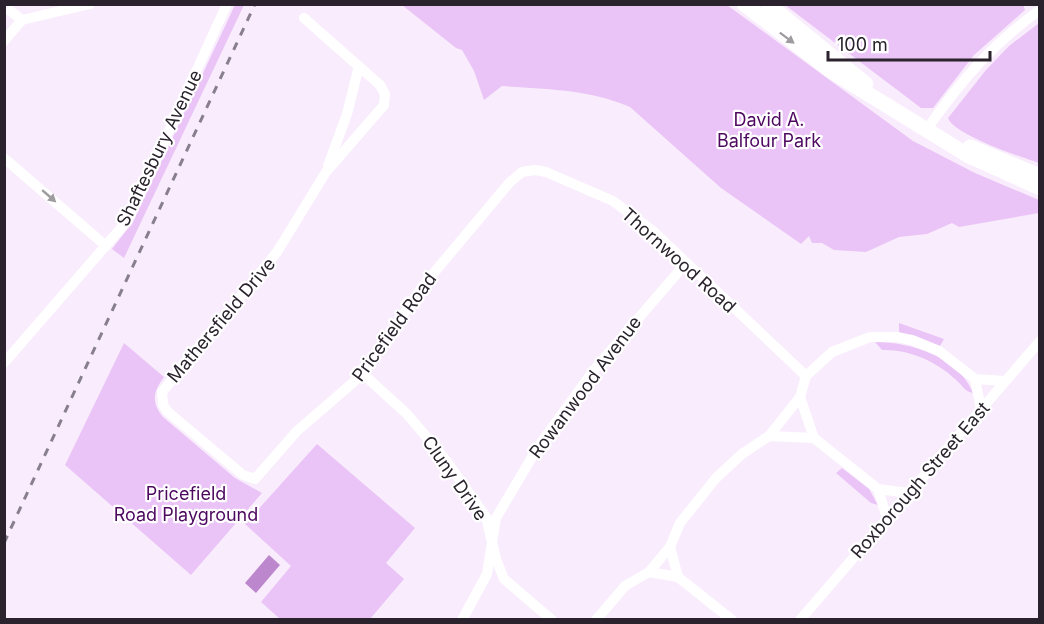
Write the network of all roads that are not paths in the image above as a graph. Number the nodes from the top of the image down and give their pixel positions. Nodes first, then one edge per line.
1 (90, 4) edge
2 (227, 4) edge
3 (744, 4) edge
4 (768, 4) edge
5 (4, 6) edge
6 (1040, 10) edge
7 (304, 18) dead end
8 (22, 20) junction
9 (4, 41) edge
10 (359, 66) junction
11 (893, 108) junction
12 (932, 131) junction
13 (4, 158) edge
14 (535, 170) joint
15 (326, 172) junction
16 (1040, 176) edge
17 (1040, 188) edge
18 (106, 246) junction
19 (686, 263) junction
20 (1040, 341) edge
21 (6, 360) edge
22 (363, 374) junction
23 (806, 376) junction
24 (975, 379) junction
25 (1005, 381) junction
26 (800, 397) junction
27 (981, 409) junction
28 (770, 436) junction
29 (814, 438) junction
30 (247, 478) joint
31 (878, 489) junction
32 (909, 493) junction
33 (887, 518) junction
34 (493, 542) junction
35 (670, 547) junction
36 (649, 572) junction
37 (678, 577) junction
38 (462, 620) edge
39 (552, 620) edge
40 (596, 620) edge
41 (732, 620) edge
42 (800, 620) edge

1 - 8 street
2 - 18 street, Shaftesbury Avenue
3 -> 11 main road
4 - 11 main road
5 - 8 street
6 - 12 street
7 - 10 street, Mathersfield Drive
8 - 9 street
10 - 15 street, Mathersfield Drive
10 - 15 street, Mathersfield Drive
11 - 12 main road
12 - 16 main road
12 - 17 main road
13 -> 18 street
14 - 19 street, Thornwood Road
14 - 22 street, Pricefield Road
15 - 30 street, Mathersfield Drive
18 - 21 street, Shaftesbury Avenue
19 - 23 street, Thornwood Road
19 - 34 street, Rowanwood Avenue
20 - 25 street, Roxborough Street East
22 - 30 street, Pricefield Road
22 - 34 street, Cluny Drive
23 - 24 street
23 - 26 street
24 - 25 street
24 - 27 street
25 - 27 street, Roxborough Street East
26 - 28 street
26 - 29 street
27 - 32 street, Roxborough Street East
28 - 29 street
28 - 35 street
29 - 31 street
31 - 32 street
31 - 33 street
32 - 33 street, Roxborough Street East
33 - 42 street, Roxborough Street East
34 - 38 street, Rowanwood Avenue
34 - 39 street, Cluny Drive
35 - 36 street
35 - 37 street
36 - 37 street
36 - 40 street
37 - 41 street

